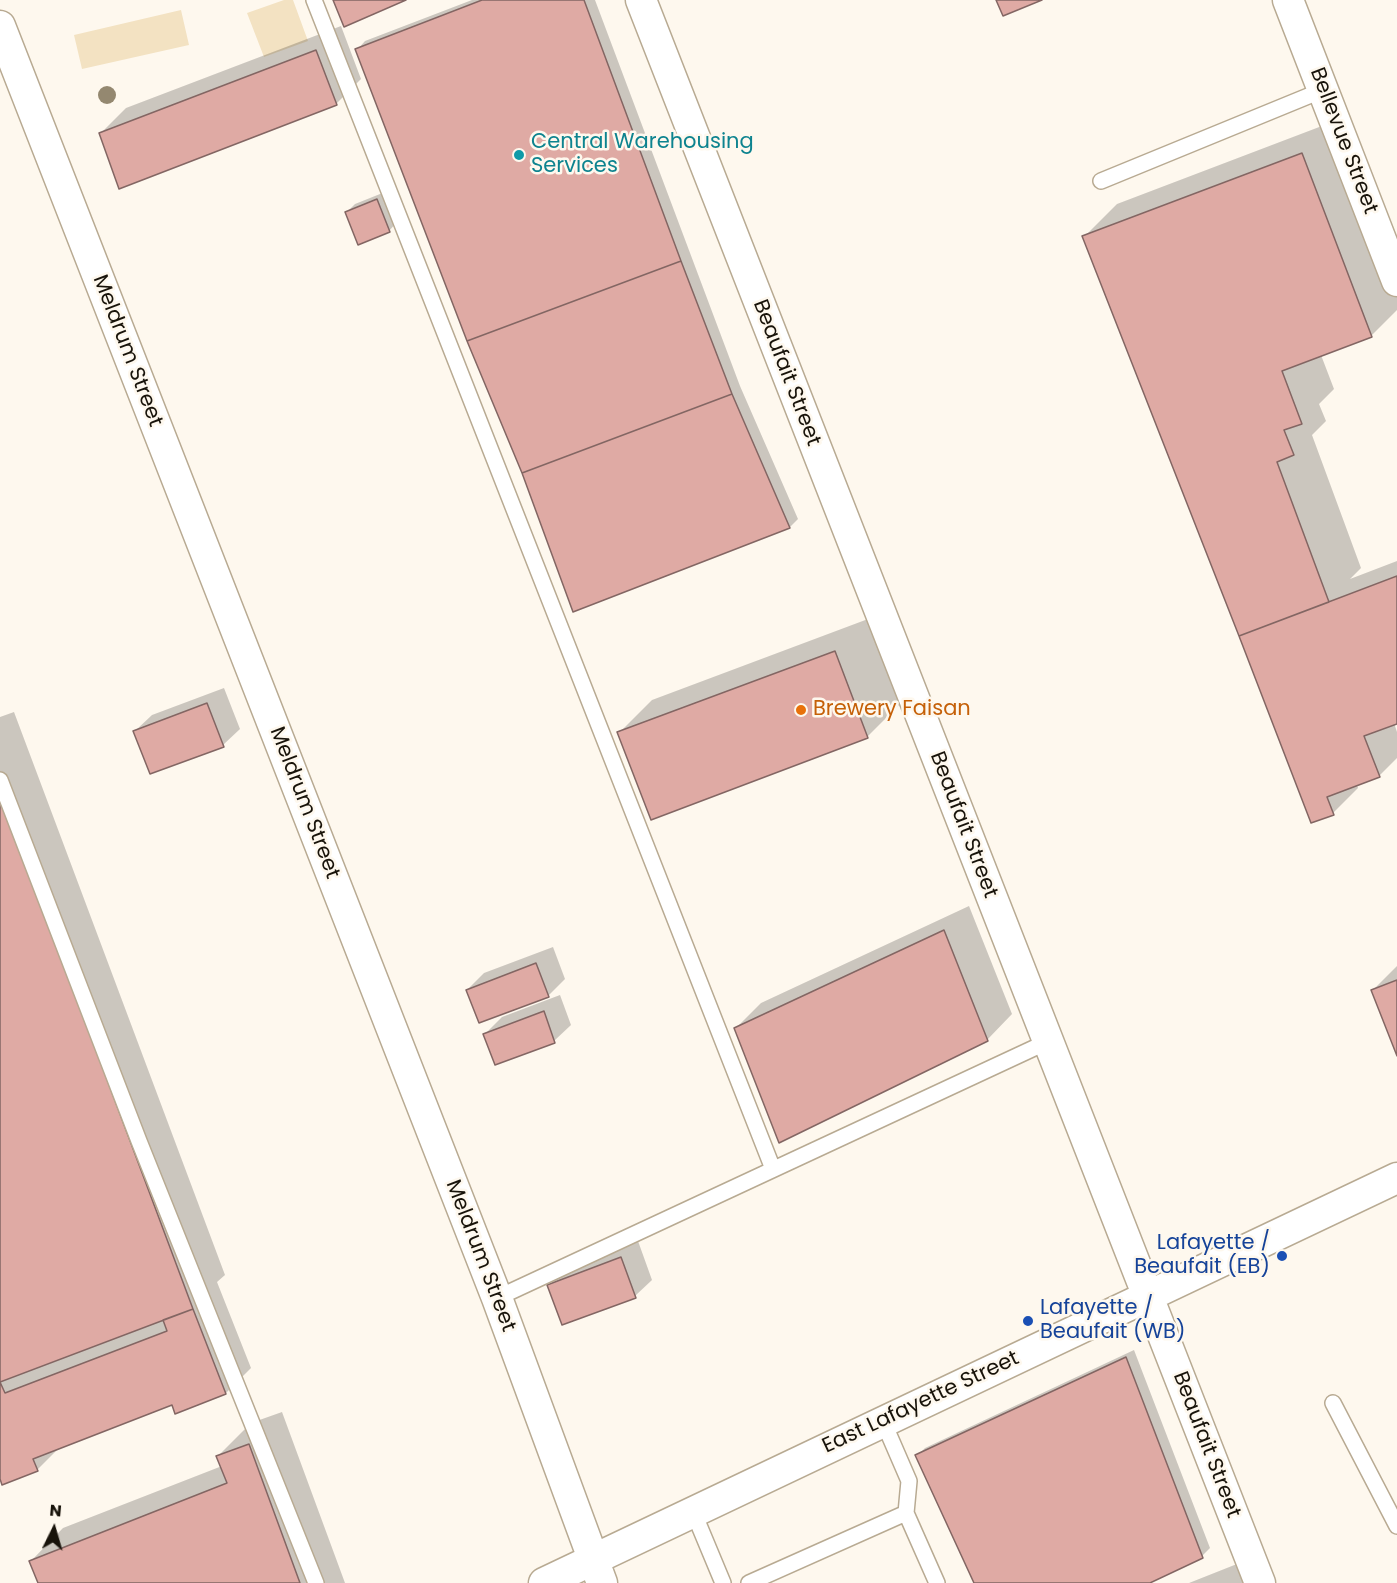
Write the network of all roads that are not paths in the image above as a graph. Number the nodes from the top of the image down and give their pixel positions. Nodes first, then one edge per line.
1 (314, 0) edge
2 (641, 0) edge
3 (1288, 0) edge
4 (0, 26) edge
5 (1323, 90) junction
6 (1101, 181) dead end
7 (1397, 281) edge
8 (0, 780) edge
9 (1047, 1042) junction
10 (773, 1169) junction
11 (1397, 1178) edge
12 (1149, 1296) junction
13 (497, 1298) junction
14 (1333, 1403) dead end
15 (883, 1421) junction
16 (693, 1511) junction
17 (906, 1513) junction
18 (1397, 1526) edge
19 (597, 1571) edge
20 (315, 1583) edge
21 (544, 1583) edge
22 (723, 1583) edge
23 (749, 1583) edge
24 (937, 1583) edge
25 (1260, 1583) edge

1 - 10 lane
2 - 9 street, Beaufait Street
3 - 5 street, Bellevue Street
4 - 13 street, Meldrum Street
5 - 6 lane
5 - 7 street, Bellevue Street
8 - 20 lane
9 - 10 lane
9 - 12 street, Beaufait Street
10 - 13 lane
11 - 12 street, East Lafayette Street
12 - 15 street, East Lafayette Street
12 - 25 street, Beaufait Street
13 - 19 street, Meldrum Street
14 - 18 lane
15 - 16 street, East Lafayette Street
15 - 17 lane
16 - 19 street, East Lafayette Street
16 - 22 lane
17 - 23 lane
17 - 24 lane
19 - 21 street, East Lafayette Street

